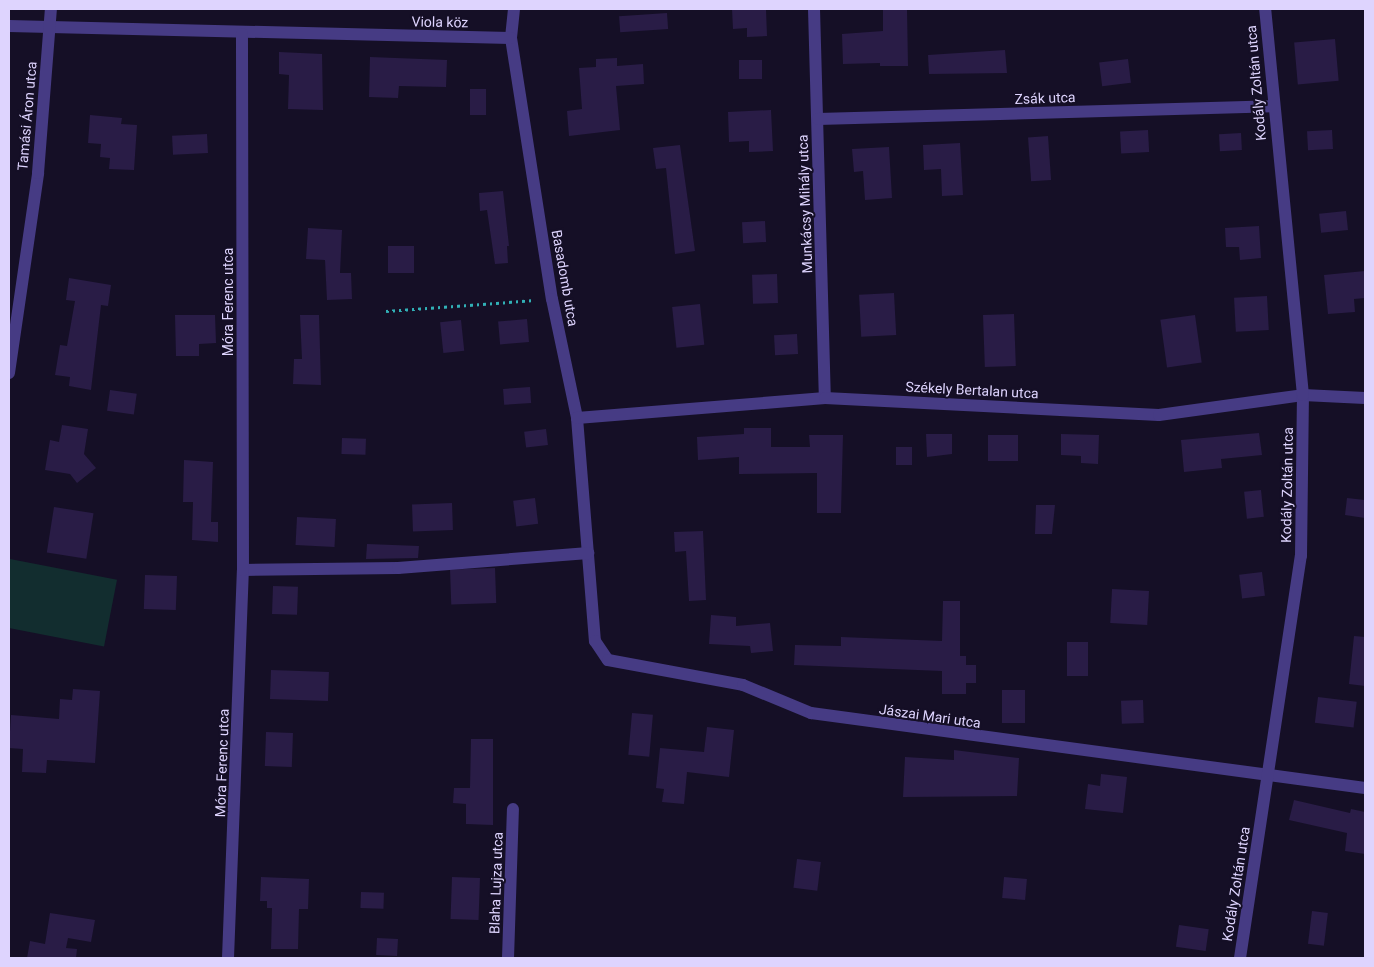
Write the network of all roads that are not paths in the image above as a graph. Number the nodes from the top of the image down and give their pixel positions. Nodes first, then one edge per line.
1 (50, 9) edge
2 (514, 9) edge
3 (814, 9) edge
4 (1265, 9) edge
5 (9, 26) edge
6 (49, 28) junction
7 (242, 34) junction
8 (511, 38) junction
9 (1273, 106) junction
10 (818, 119) junction
11 (9, 374) edge
12 (1303, 395) junction
13 (825, 398) junction
14 (1365, 398) edge
15 (577, 418) junction
16 (588, 553) junction
17 (243, 570) junction
18 (1267, 776) junction
19 (1365, 788) edge
20 (513, 809) dead end
21 (228, 958) edge
22 (508, 958) edge
23 (1240, 958) edge

1 - 6 street, Tamási Áron utca
2 - 8 street, Basadomb utca
3 - 10 street, Munkácsy Mihály utca
4 - 9 street, Kodály Zoltán utca
5 - 6 street, Viola köz
6 - 7 street, Viola köz
6 - 11 street, Tamási Áron utca
7 - 8 street, Viola köz
7 - 17 street, Móra Ferenc utca
8 - 15 street, Basadomb utca
9 - 10 street, Zsák utca
9 - 12 street, Kodály Zoltán utca
10 - 13 street, Munkácsy Mihály utca
12 - 13 street, Székely Bertalan utca
12 - 14 street, Székely Bertalan utca
12 - 18 street, Kodály Zoltán utca
13 - 15 street, Székely Bertalan utca
15 - 16 street, Basadomb utca
16 - 17 street
16 - 18 street, Jászai Mari utca
17 - 21 street, Móra Ferenc utca
18 - 19 street, Jászai Mari utca
18 - 23 street, Kodály Zoltán utca
20 - 22 street, Blaha Lujza utca

